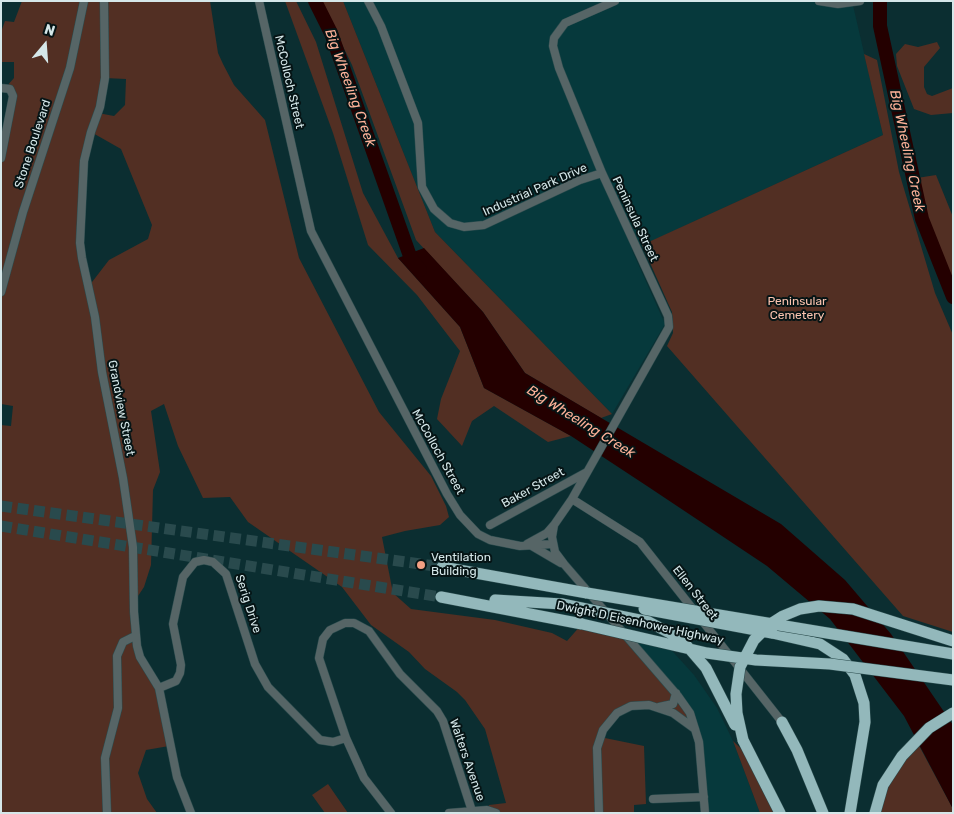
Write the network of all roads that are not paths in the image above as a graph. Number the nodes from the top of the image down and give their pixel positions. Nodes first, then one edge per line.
1 (84, 1) edge
2 (104, 1) edge
3 (259, 1) edge
4 (368, 1) edge
5 (615, 1) edge
6 (818, 1) edge
7 (859, 1) edge
8 (1, 88) edge
9 (1, 158) edge
10 (602, 173) junction
11 (1, 292) edge
12 (588, 469) junction
13 (572, 499) junction
14 (490, 525) dead end
15 (554, 525) junction
16 (553, 544) junction
17 (527, 545) junction
18 (564, 564) junction
19 (442, 567) tunnel mouth
20 (587, 593) junction
21 (135, 636) junction
22 (953, 641) edge
23 (953, 654) edge
24 (953, 680) edge
25 (159, 688) junction
26 (676, 693) junction
27 (654, 706) junction
28 (953, 713) edge
29 (782, 722) joint
30 (697, 731) junction
31 (346, 738) junction
32 (743, 740) junction
33 (704, 797) junction
34 (653, 799) dead end
35 (472, 811) junction
36 (107, 813) edge
37 (191, 813) edge
38 (391, 813) edge
39 (449, 813) edge
40 (496, 813) edge
41 (599, 813) edge
42 (705, 813) edge
43 (780, 813) edge
44 (823, 813) edge
45 (850, 813) edge
46 (875, 813) edge

1 - 11 street, Stone Boulevard
2 - 21 street, Grandview Street
3 - 17 street, McColloch Street
4 - 10 street, Industrial Park Drive
5 - 10 street, Peninsula Street
6 - 7 street
8 - 9 street
10 - 12 street, Peninsula Street
12 - 13 street, Peninsula Street
12 - 14 street, Baker Street
13 - 15 street, Peninsula Street
13 - 29 street, Ellen Street
15 - 16 street
15 - 17 street
16 - 17 street, McColloch Street
16 - 18 street
17 - 18 street
18 - 26 street
19 - 20 highway, Dwight D Eisenhower Highway
20 - 23 highway, Dwight D Eisenhower Highway, bridge
20 - 45 highway, bridge
21 - 25 street, Grandview Street
21 - 36 street
22 - 32 highway, bridge
24 - 32 highway, Dwight D Eisenhower Highway, bridge
25 - 31 street, Serig Drive
25 - 37 street, Grandview Street
26 - 27 street
26 - 30 street
27 - 30 street
27 - 41 street
28 - 46 highway
29 - 44 highway
30 - 33 street
31 - 35 street, Walters Avenue
31 - 38 street, Walters Avenue
32 - 43 highway
33 - 34 street
33 - 42 street
35 - 39 street
35 - 40 street

